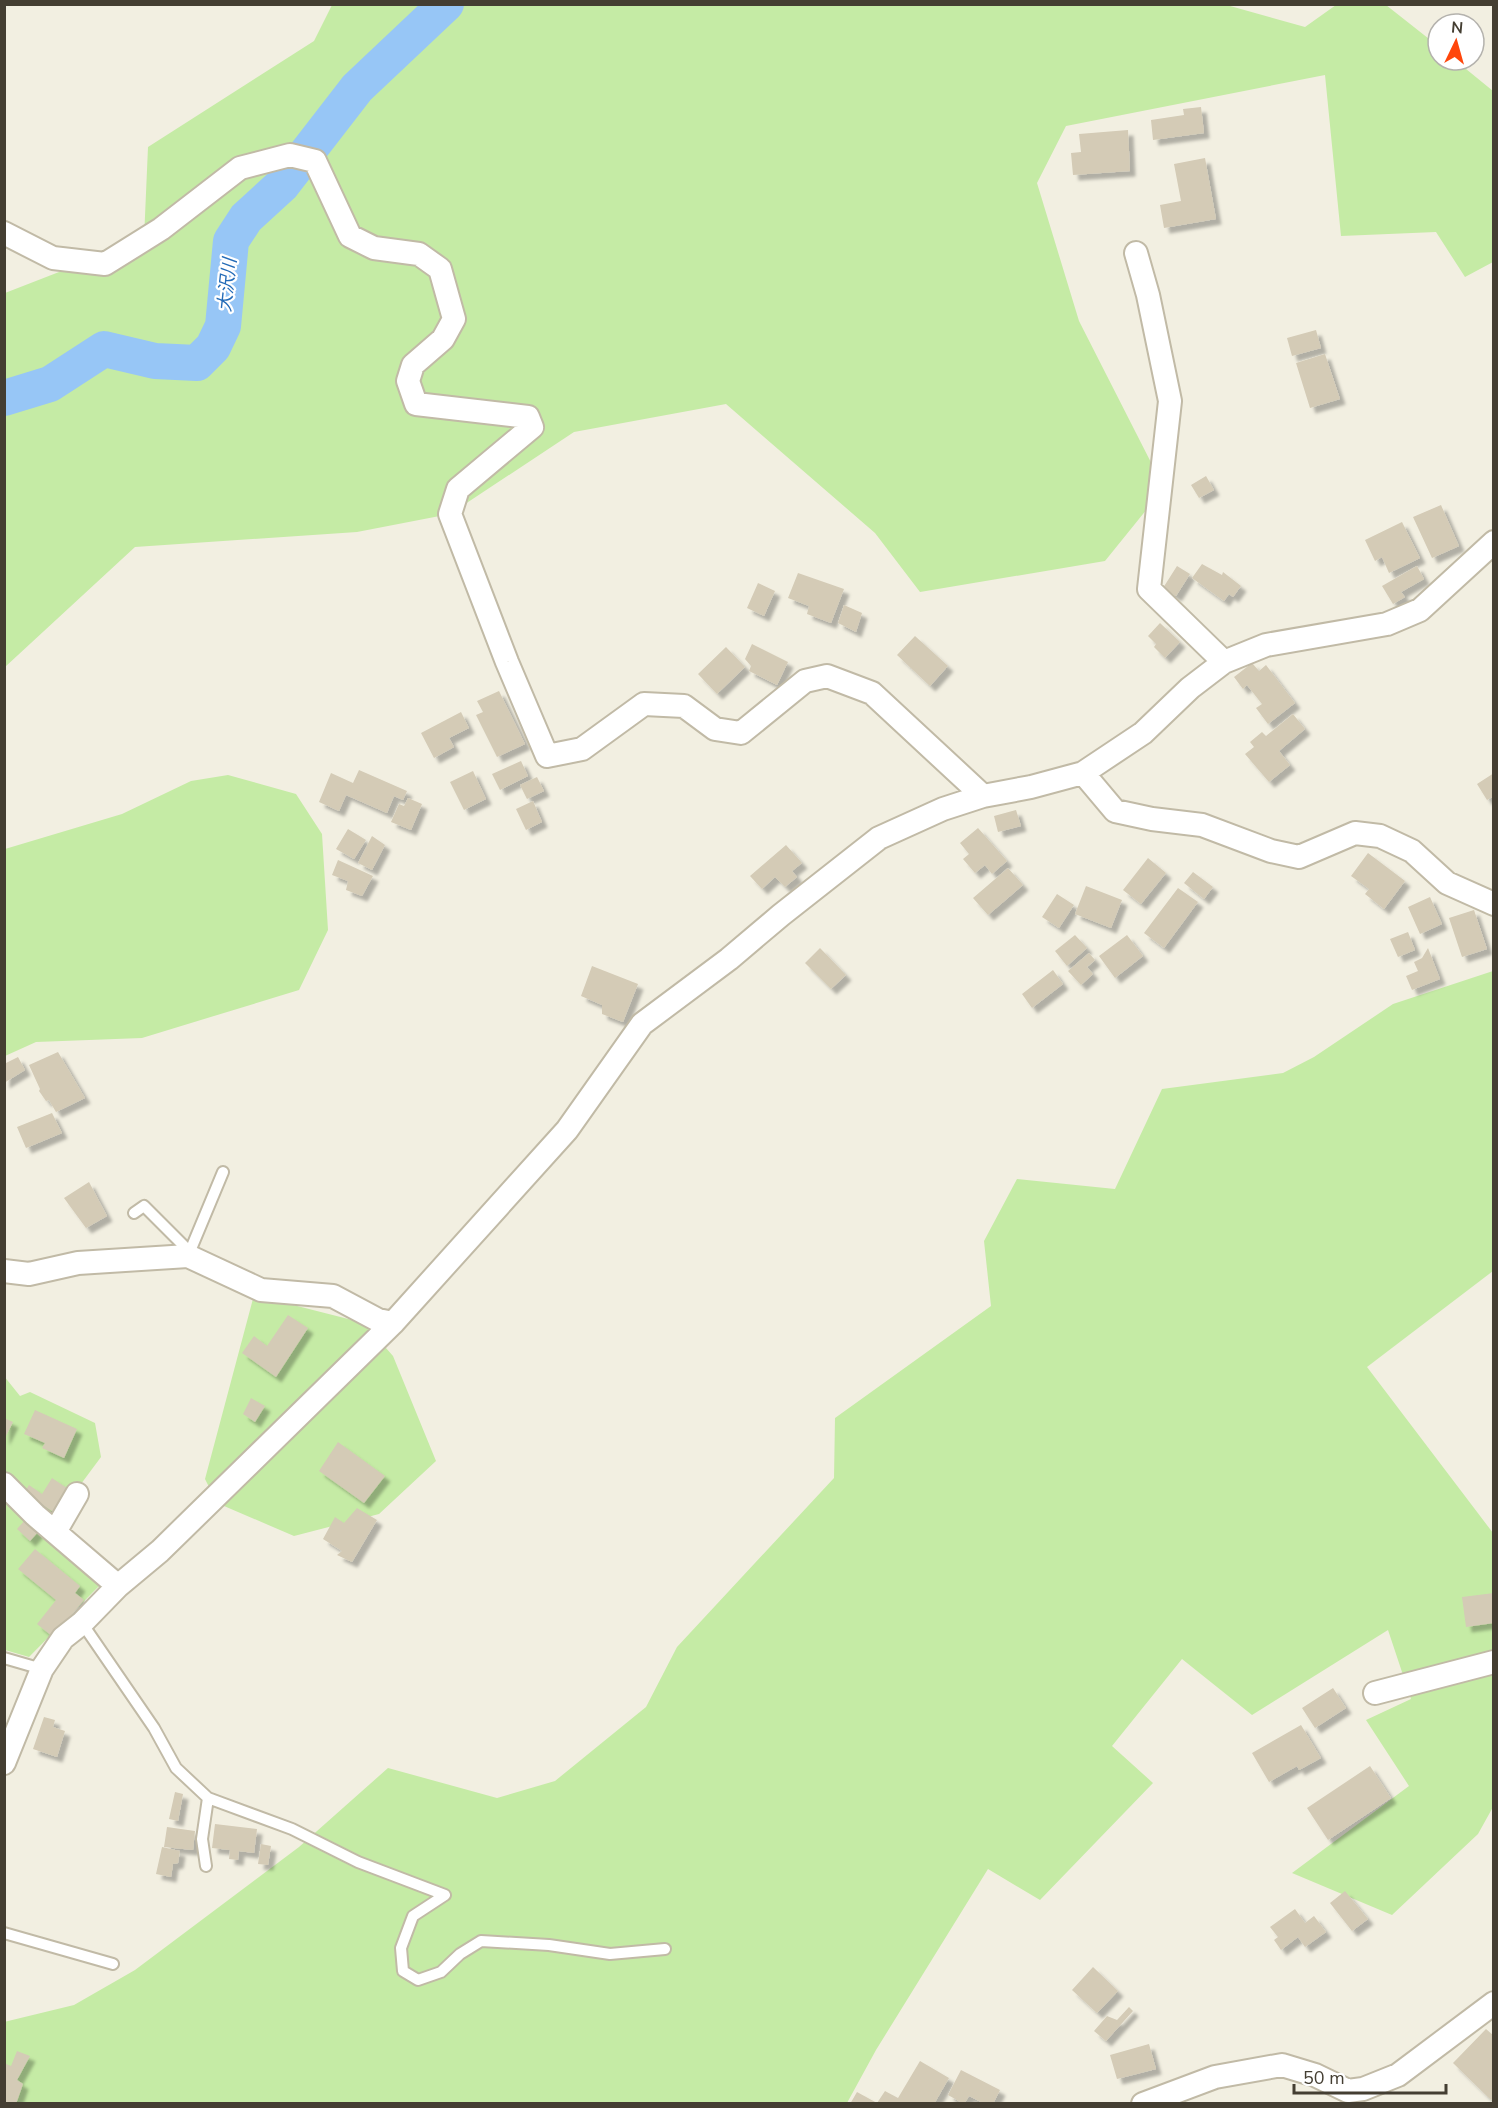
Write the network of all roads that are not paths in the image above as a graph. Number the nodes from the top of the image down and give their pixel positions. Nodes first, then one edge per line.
1 (4, 233) edge
2 (1136, 253) dead end
3 (1494, 542) edge
4 (1224, 662) junction
5 (1083, 773) junction
6 (983, 796) junction
7 (1494, 904) edge
8 (223, 1172) dead end
9 (134, 1213) dead end
10 (189, 1254) junction
11 (4, 1271) edge
12 (393, 1323) junction
13 (4, 1484) edge
14 (77, 1494) dead end
15 (55, 1532) junction
16 (118, 1586) junction
17 (82, 1623) junction
18 (4, 1658) edge
19 (1494, 1662) edge
20 (42, 1669) junction
21 (1375, 1693) dead end
22 (4, 1763) edge
23 (208, 1798) junction
24 (206, 1866) dead end
25 (4, 1933) edge
26 (665, 1949) dead end
27 (113, 1964) dead end
28 (1494, 2002) edge
29 (1143, 2103) edge

1 - 6 street
2 - 4 street
3 - 4 street
4 - 5 street
5 - 6 street
5 - 7 street
6 - 12 street
8 - 10 lane
9 - 10 lane
10 - 11 street
10 - 12 street
12 - 16 street
13 - 15 street
14 - 15 street
15 - 16 street
16 - 17 street
17 - 20 street
17 - 23 lane
18 - 20 lane
19 - 21 street
20 - 22 street
23 - 24 lane
23 - 26 lane
25 - 27 lane
28 - 29 street

